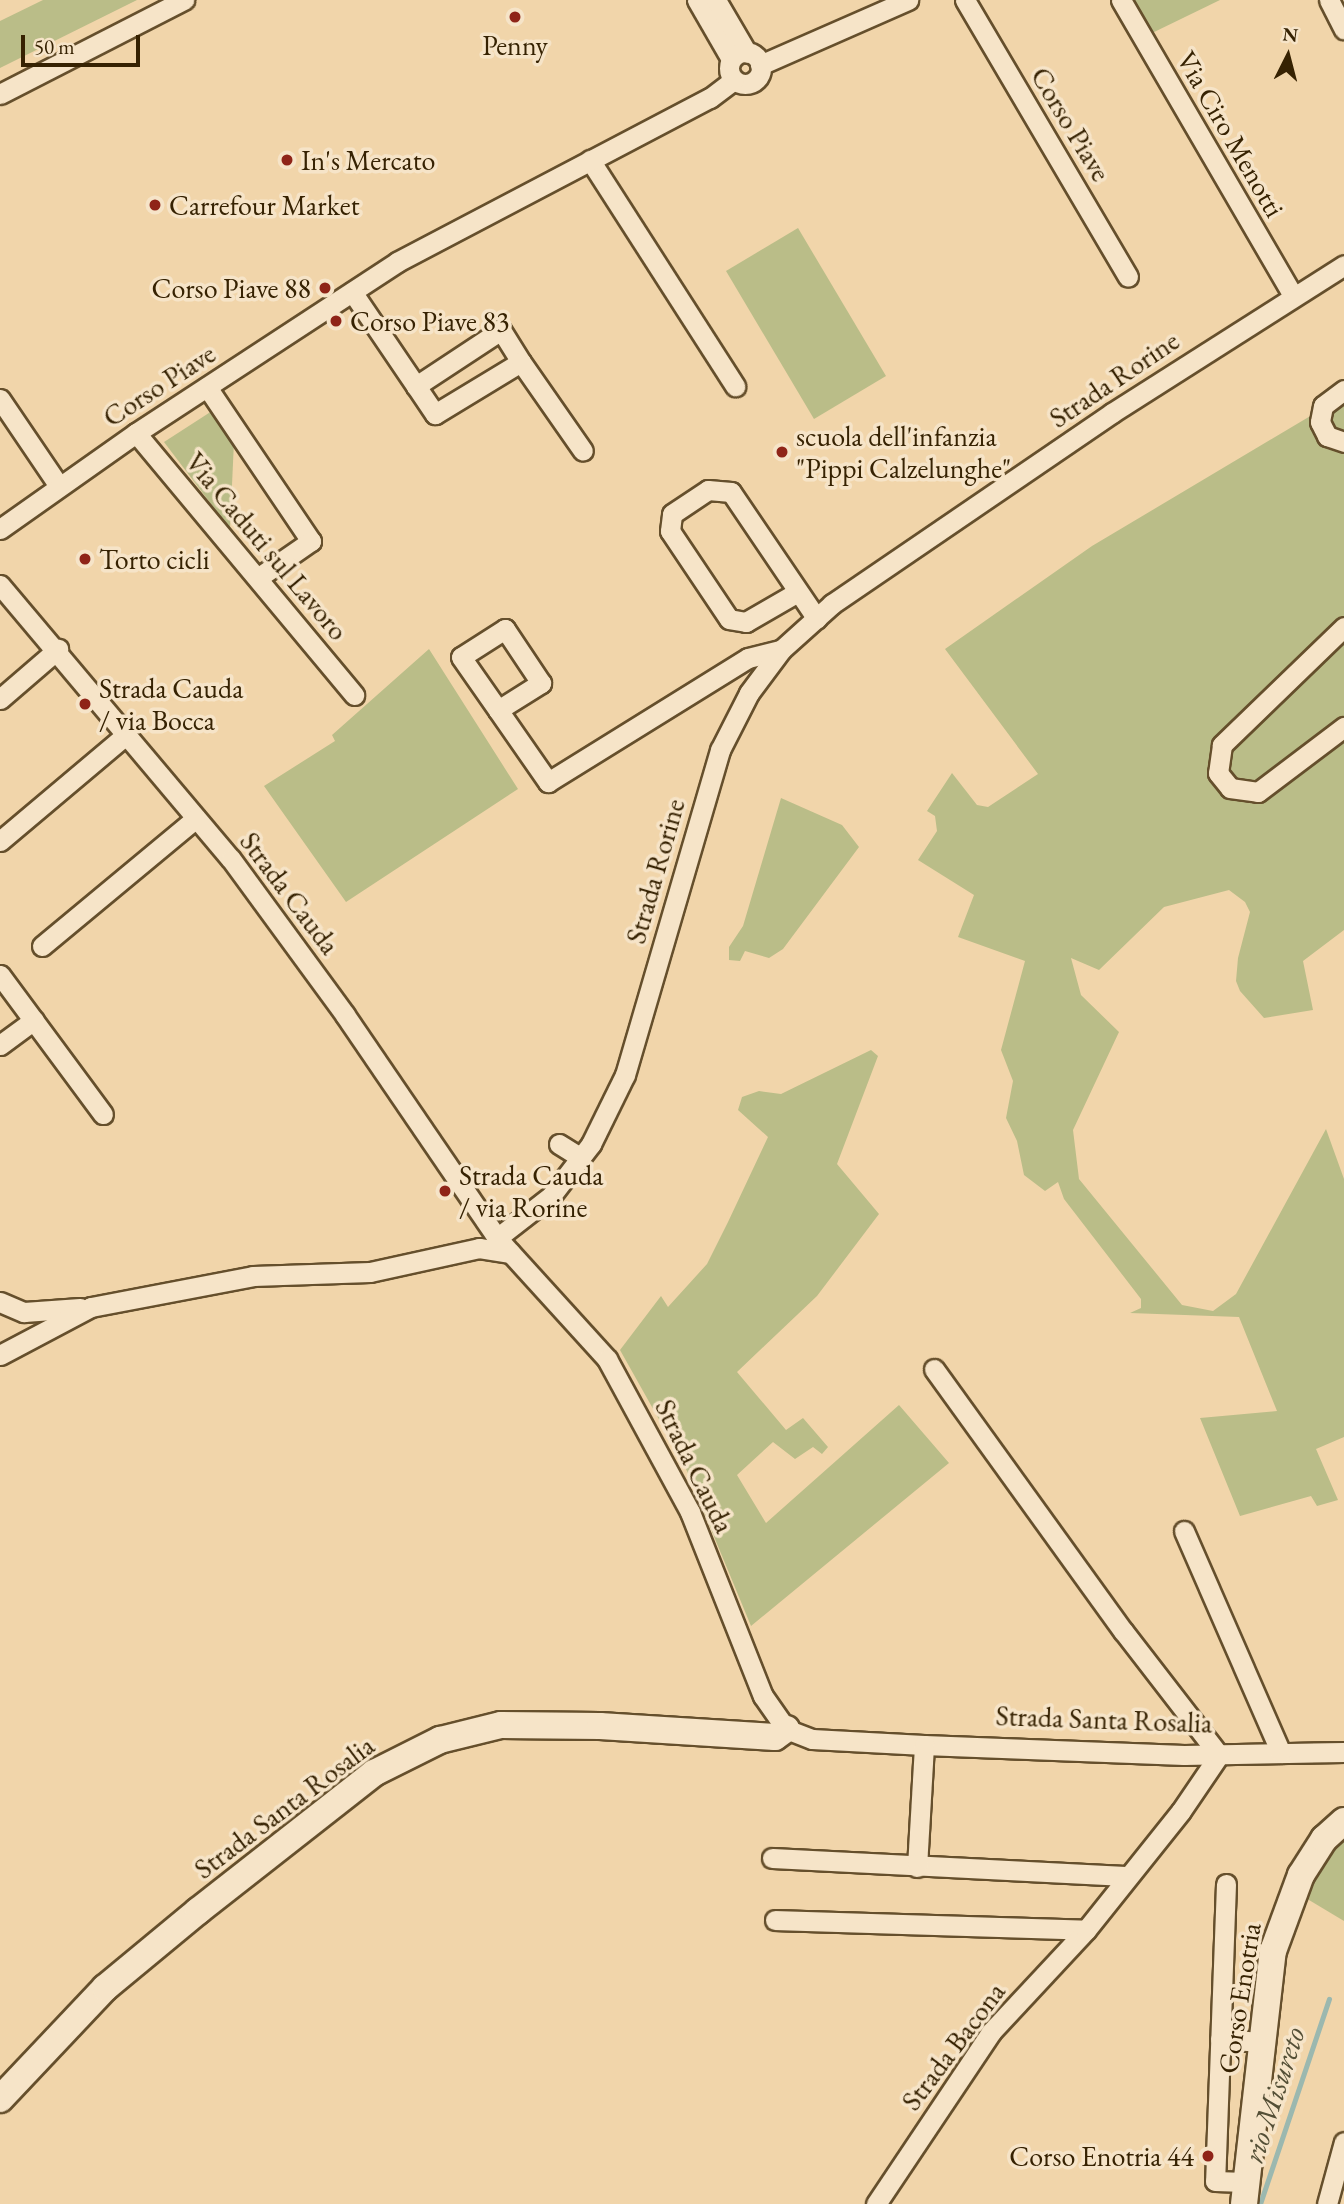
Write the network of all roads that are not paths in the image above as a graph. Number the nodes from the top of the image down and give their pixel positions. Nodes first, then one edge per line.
1 (184, 0) edge
2 (697, 0) edge
3 (716, 0) edge
4 (908, 0) edge
5 (965, 0) edge
6 (1121, 0) edge
7 (1329, 0) edge
8 (1344, 29) edge
9 (746, 59) junction
10 (734, 80) junction
11 (0, 94) edge
12 (590, 160) junction
13 (1344, 265) edge
14 (1128, 277) dead end
15 (352, 292) junction
16 (1293, 295) junction
17 (520, 362) junction
18 (416, 386) junction
19 (734, 386) dead end
20 (207, 387) junction
21 (1344, 390) edge
22 (0, 399) edge
23 (136, 433) junction
24 (1344, 442) edge
25 (583, 451) dead end
26 (59, 486) junction
27 (0, 529) edge
28 (259, 577) junction
29 (0, 586) edge
30 (796, 593) junction
31 (817, 619) junction
32 (1344, 627) edge
33 (58, 649) junction
34 (781, 650) junction
35 (354, 695) dead end
36 (0, 699) edge
37 (498, 710) dead end
38 (1344, 727) edge
39 (127, 734) junction
40 (196, 818) junction
41 (0, 841) edge
42 (42, 946) dead end
43 (0, 975) edge
44 (34, 1020) junction
45 (0, 1045) edge
46 (103, 1114) dead end
47 (559, 1144) dead end
48 (580, 1158) junction
49 (497, 1238) junction
50 (511, 1253) junction
51 (0, 1302) edge
52 (91, 1307) junction
53 (0, 1354) edge
54 (934, 1369) dead end
55 (1184, 1531) dead end
56 (786, 1728) junction
57 (924, 1745) junction
58 (1344, 1752) edge
59 (1281, 1753) junction
60 (1219, 1755) junction
61 (1344, 1821) edge
62 (772, 1858) dead end
63 (917, 1867) junction
64 (1126, 1876) junction
65 (1226, 1884) dead end
66 (775, 1920) dead end
67 (1086, 1930) junction
68 (1220, 2039) junction
69 (1261, 2042) junction
70 (0, 2099) edge
71 (1344, 2142) edge
72 (1245, 2193) edge
73 (876, 2204) edge
74 (1326, 2204) edge

1 - 11 street
2 - 9 street
3 - 9 street
4 - 9 street, Corso Piave
5 - 14 street, Corso Piave
6 - 16 street, Via Ciro Menotti
7 - 8 street
9 - 10 street
9 - 10 street, Corso Piave
10 - 12 street, Corso Piave
12 - 15 street, Corso Piave
12 - 19 street
13 - 16 street, Strada Rorine
15 - 18 street
15 - 20 street, Corso Piave
16 - 31 street, Strada Rorine
17 - 18 street
17 - 18 street
17 - 25 street
20 - 23 street, Corso Piave
20 - 28 street
21 - 24 street
22 - 26 street
23 - 26 street, Corso Piave
23 - 28 street, Via Caduti sul Lavoro
26 - 27 street, Corso Piave
28 - 35 street, Via Caduti sul Lavoro
29 - 33 street, Strada Cauda
30 - 30 street
30 - 31 street
31 - 34 street, Strada Rorine
32 - 38 street
33 - 36 street
33 - 39 street, Strada Cauda
34 - 37 street
34 - 48 street, Strada Rorine
39 - 40 street, Strada Cauda
39 - 41 street
40 - 42 street
40 - 49 street, Strada Cauda
43 - 44 street
44 - 45 street
44 - 46 street
47 - 48 street
48 - 49 street, Strada Rorine
49 - 50 street, Strada Cauda
50 - 52 street
50 - 56 street, Strada Cauda
51 - 52 street
52 - 53 street
54 - 60 street
55 - 59 street
56 - 57 street, Strada Santa Rosalia
56 - 70 street, Strada Santa Rosalia
57 - 60 street, Strada Santa Rosalia
57 - 63 street
58 - 59 street, Strada Santa Rosalia
59 - 60 street, Strada Santa Rosalia
60 - 64 street, Strada Bacona
61 - 69 street, Corso Enotria
62 - 63 street
63 - 64 street
64 - 67 street, Strada Bacona
65 - 68 street
66 - 67 street
67 - 73 street, Strada Bacona
68 - 69 street
68 - 72 street
69 - 72 street, Corso Enotria
71 - 74 street

